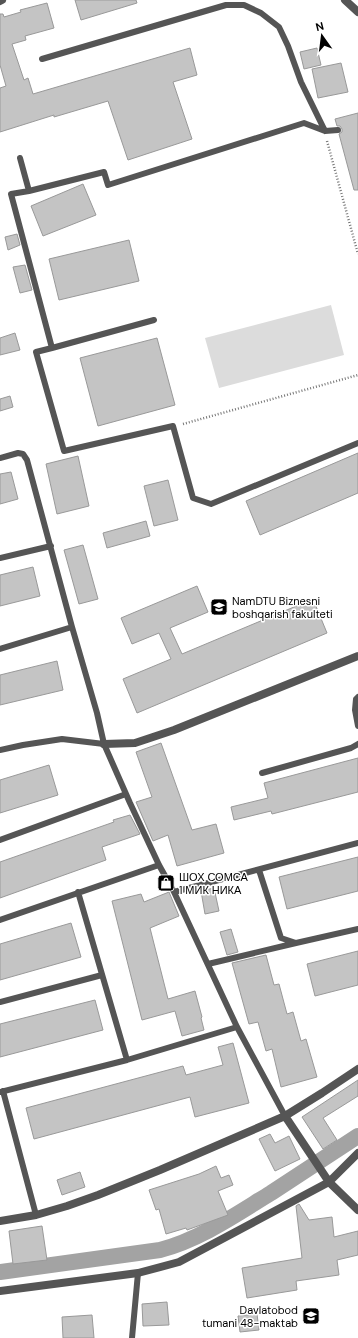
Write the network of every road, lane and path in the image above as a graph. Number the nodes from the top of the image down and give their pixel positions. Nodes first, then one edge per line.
1 (345, 0) edge
2 (358, 12) edge
3 (42, 58) dead end
4 (338, 130) dead end
5 (325, 131) junction
6 (20, 158) dead end
7 (29, 190) junction
8 (358, 254) edge
9 (154, 320) dead end
10 (52, 348) junction
11 (358, 375) edge
12 (174, 426) junction
13 (358, 443) edge
14 (0, 458) edge
15 (51, 546) junction
16 (0, 558) edge
17 (72, 627) junction
18 (0, 649) edge
19 (358, 656) edge
20 (358, 697) edge
21 (358, 726) edge
22 (104, 744) junction
23 (358, 744) edge
24 (0, 750) edge
25 (262, 773) dead end
26 (126, 794) junction
27 (0, 840) edge
28 (358, 844) edge
29 (159, 865) junction
30 (259, 870) junction
31 (78, 892) junction
32 (174, 892) junction
33 (0, 920) edge
34 (358, 929) edge
35 (296, 943) junction
36 (208, 964) junction
37 (102, 976) junction
38 (0, 1002) edge
39 (237, 1027) junction
40 (128, 1060) junction
41 (358, 1069) edge
42 (2, 1091) edge
43 (285, 1116) junction
44 (358, 1153) edge
45 (329, 1182) junction
46 (358, 1210) edge
47 (36, 1216) junction
48 (0, 1221) edge
49 (138, 1273) junction
50 (0, 1291) edge
51 (132, 1338) edge

1 - 2 street
3 - 5 lane
4 - 5 lane
5 - 7 lane
5 - 8 path
6 - 7 lane
7 - 10 lane
9 - 10 lane
10 - 12 lane
11 - 12 path
12 - 13 lane
14 - 15 lane
15 - 16 lane
15 - 17 lane
17 - 18 lane
17 - 22 lane
19 - 22 street
20 - 21 lane
22 - 24 lane
22 - 26 lane
23 - 25 lane
26 - 27 lane
26 - 29 lane
28 - 30 lane
29 - 31 lane
29 - 32 lane
30 - 32 lane
30 - 35 lane
31 - 33 lane
31 - 37 lane
32 - 36 lane
34 - 35 lane
35 - 36 lane
36 - 39 lane
37 - 38 lane
37 - 40 lane
39 - 40 lane
39 - 43 lane
40 - 42 lane
41 - 43 street
42 - 47 lane
43 - 45 street
43 - 47 street
44 - 45 street
45 - 46 street
45 - 49 street
47 - 48 street
49 - 50 street
49 - 51 lane

